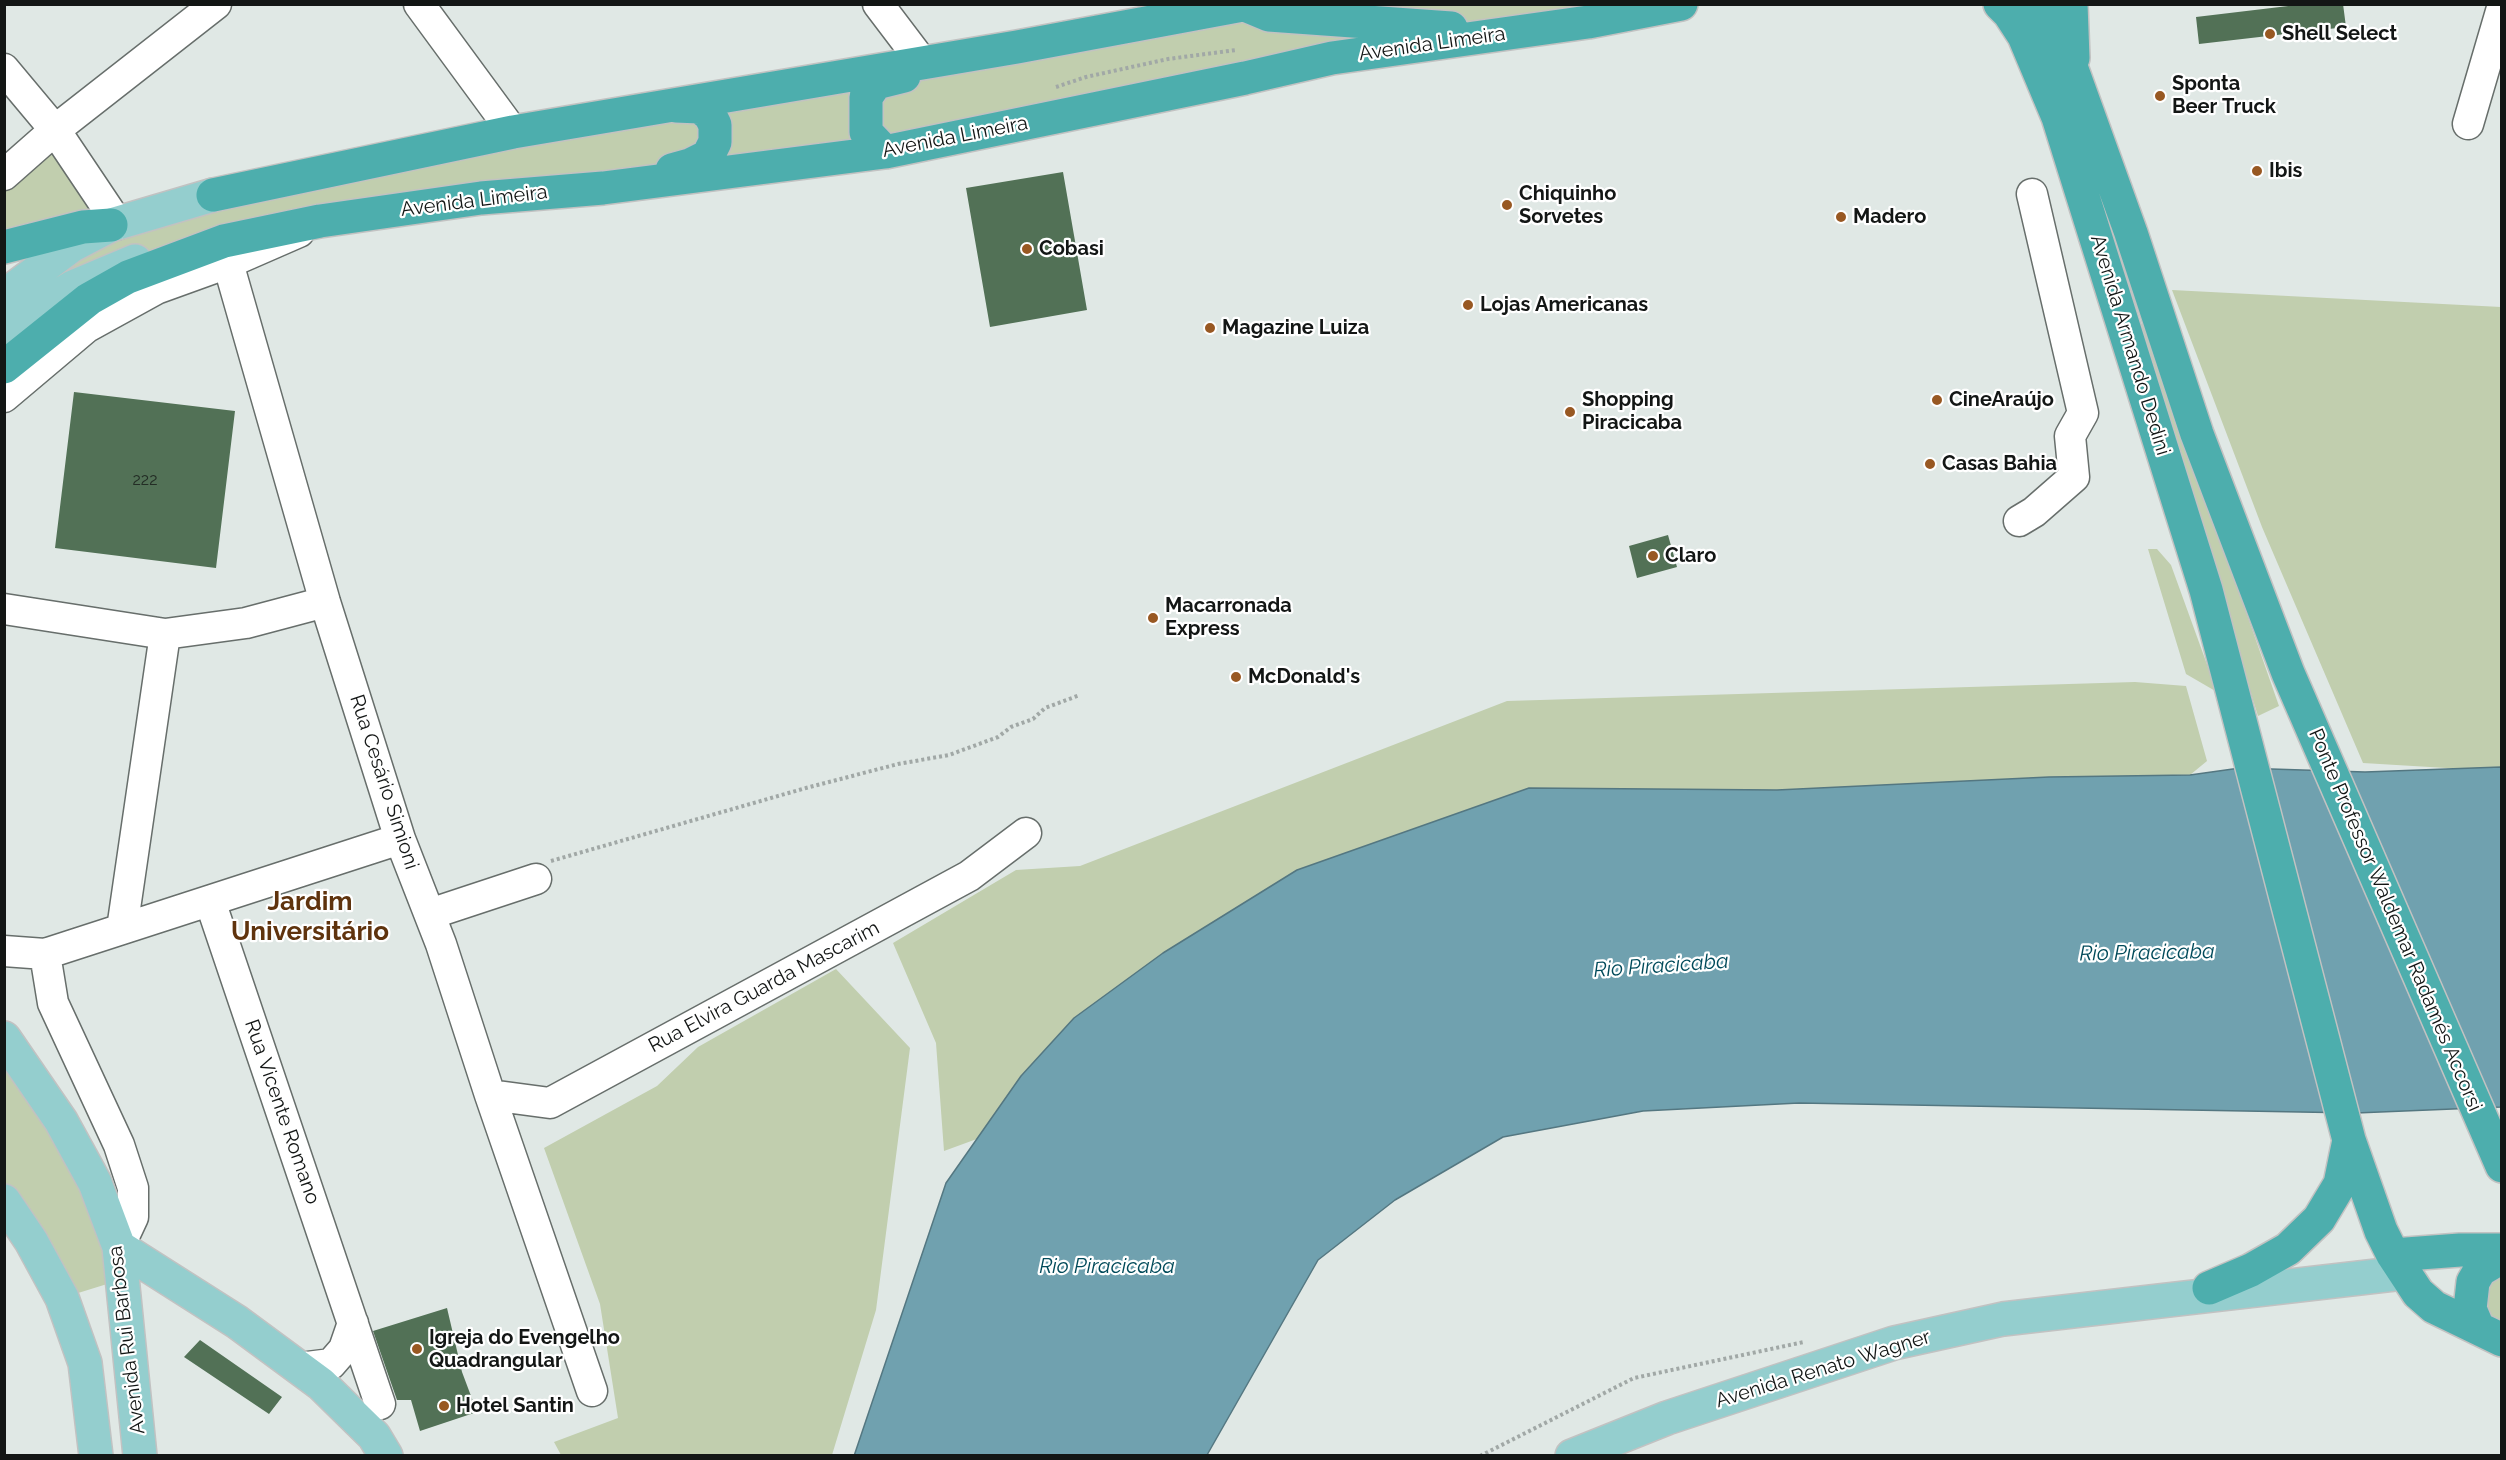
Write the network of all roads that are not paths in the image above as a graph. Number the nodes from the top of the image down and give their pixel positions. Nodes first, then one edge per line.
1 (216, 4) edge
2 (419, 4) edge
3 (878, 4) edge
4 (1681, 4) edge
5 (2000, 4) edge
6 (2036, 4) edge
7 (2071, 4) edge
8 (1246, 5) edge
9 (2502, 8) edge
10 (1195, 10) edge
11 (1518, 33) junction
12 (1017, 47) junction
13 (922, 62) junction
14 (4, 69) edge
15 (2073, 72) junction
16 (674, 105) junction
17 (2468, 124) dead end
18 (55, 130) junction
19 (513, 132) junction
20 (885, 152) junction
21 (4, 175) edge
22 (603, 188) junction
23 (2032, 194) dead end
24 (213, 195) joint
25 (114, 225) junction
26 (4, 247) edge
27 (226, 252) junction
28 (4, 296) edge
29 (4, 335) edge
30 (4, 367) edge
31 (4, 397) edge
32 (2019, 521) dead end
33 (325, 602) junction
34 (4, 609) edge
35 (165, 634) junction
36 (2289, 674) joint
37 (1026, 833) dead end
38 (400, 839) junction
39 (541, 871) road end
40 (210, 901) junction
41 (430, 914) junction
42 (122, 929) junction
43 (4, 951) edge
44 (45, 954) junction
45 (4, 1038) edge
46 (490, 1095) junction
47 (2349, 1140) junction
48 (2502, 1166) edge
49 (4, 1201) edge
50 (119, 1247) junction
51 (2502, 1250) edge
52 (2502, 1257) edge
53 (2398, 1264) junction
54 (2199, 1292) junction
55 (353, 1323) junction
56 (2490, 1334) edge
57 (299, 1368) junction
58 (592, 1390) dead end
59 (380, 1404) dead end
60 (377, 1449) edge
61 (96, 1455) edge
62 (140, 1455) edge
63 (1572, 1455) edge

1 - 18 street
2 - 19 street
3 - 13 street
4 - 11 highway, Avenida Limeira
5 - 47 highway, Avenida Armando Dedini
6 - 15 highway, Avenida Armando Dedini
7 - 15 highway
8 - 10 highway
8 - 11 highway
9 - 17 street
10 - 12 highway
11 - 20 highway, Avenida Limeira
12 - 13 highway
12 - 20 highway
13 - 16 highway
14 - 18 street
15 - 36 highway, Avenida Armando Dedini
16 - 19 highway
16 - 22 highway
18 - 21 street
18 - 25 street
19 - 24 highway
20 - 22 highway, Avenida Limeira
22 - 27 highway, Avenida Limeira
23 - 32 street
24 - 25 main road
25 - 26 highway
25 - 28 main road
27 - 29 main road, Avenida Limeira
27 - 30 highway, Avenida Limeira
27 - 31 street
27 - 33 street, Rua Cesário Simioni
33 - 35 street
33 - 38 street, Rua Cesário Simioni
34 - 35 street
35 - 42 street
36 - 48 highway, Ponte Professor Waldemar Radamés Accorsi
37 - 46 street, Rua Elvira Guarda Mascarim
38 - 40 street
38 - 41 street, Rua Cesário Simioni
39 - 41 street
40 - 42 street
40 - 55 street, Rua Vicente Romano
41 - 46 street, Rua Cesário Simioni
42 - 44 street
43 - 44 street
44 - 50 street
45 - 50 main road, Avenida Rui Barbosa
46 - 58 street, Rua Cesário Simioni
47 - 53 highway, Avenida Armando Dedini
47 - 54 highway
49 - 61 main road
50 - 57 main road
50 - 62 main road, Avenida Rui Barbosa
51 - 53 highway
52 - 56 highway
53 - 54 main road, Avenida Renato Wagner
53 - 56 highway, Avenida Armando Dedini
54 - 63 main road, Avenida Renato Wagner
55 - 57 street
55 - 59 street, Rua Vicente Romano
57 - 60 main road

